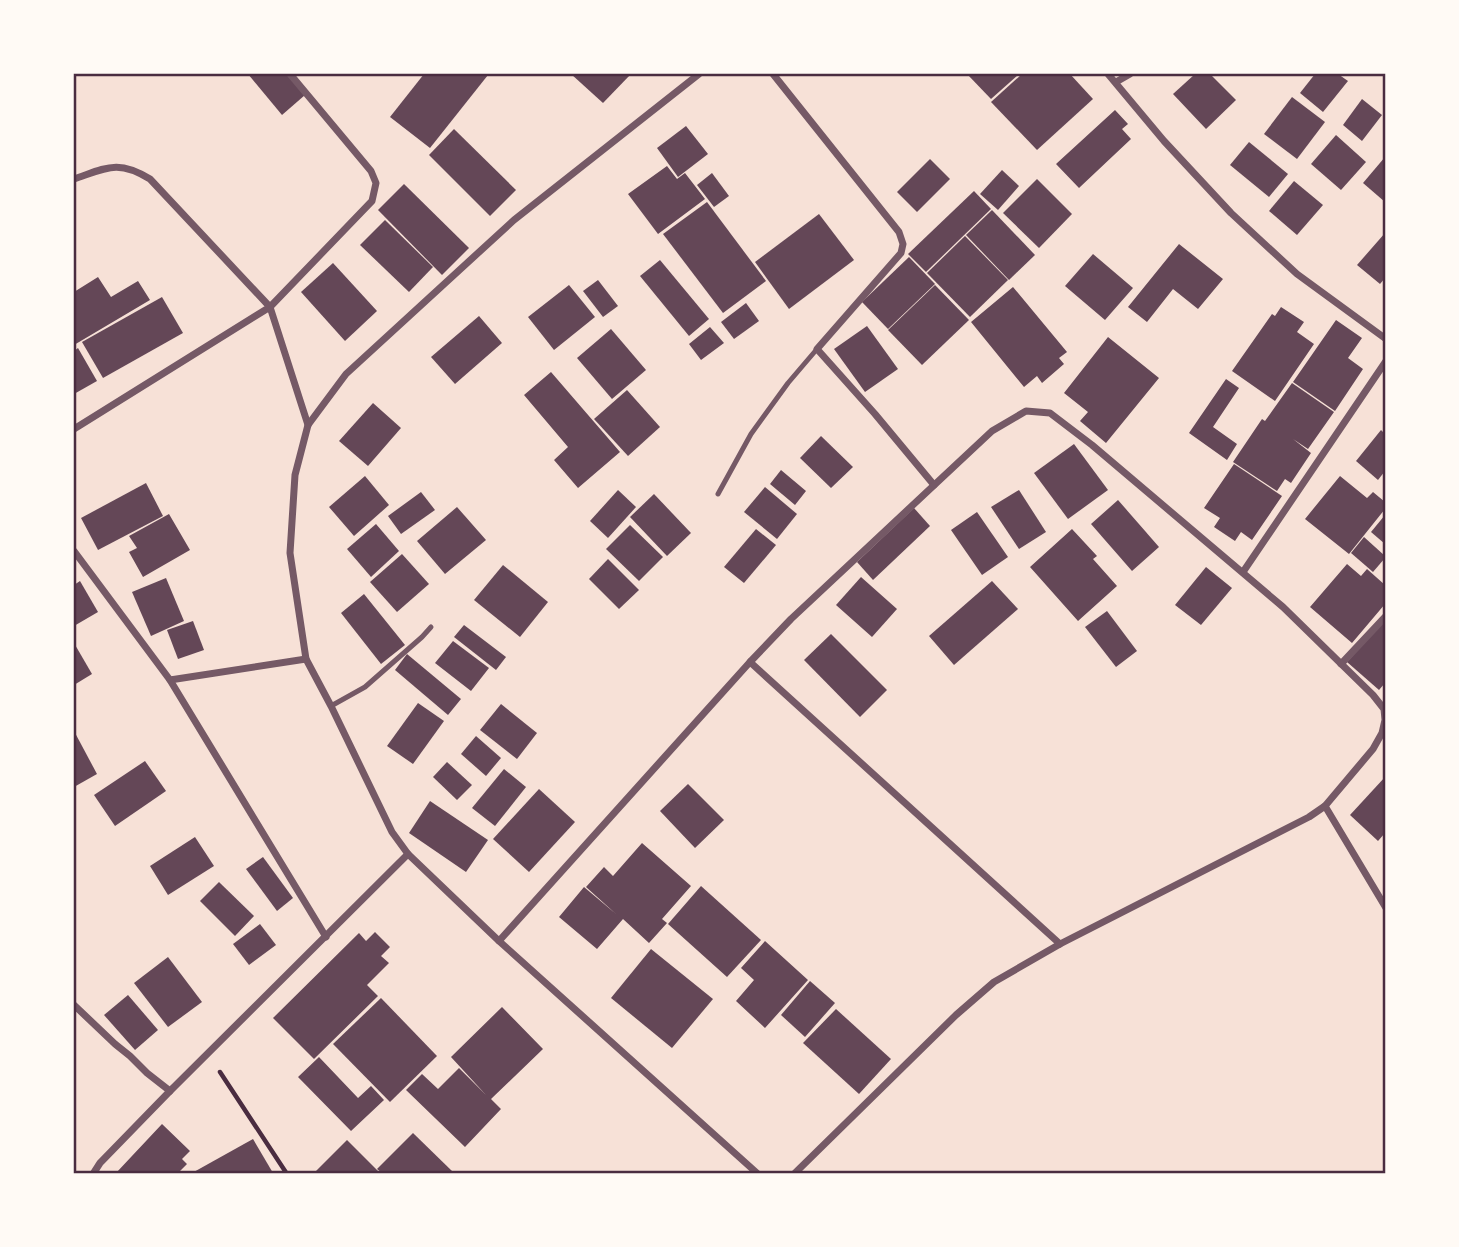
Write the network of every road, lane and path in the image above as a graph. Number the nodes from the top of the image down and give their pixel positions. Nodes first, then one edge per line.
1 (290, 74) edge
2 (699, 74) edge
3 (773, 74) edge
4 (1108, 74) edge
5 (1130, 74) edge
6 (1116, 82) junction
7 (74, 179) edge
8 (270, 307) junction
9 (1385, 338) edge
10 (817, 349) junction
11 (1385, 361) edge
12 (308, 425) junction
13 (74, 429) edge
14 (934, 485) junction
15 (718, 494) dead end
16 (74, 551) edge
17 (1243, 572) junction
18 (1385, 616) edge
19 (431, 627) dead end
20 (306, 659) junction
21 (750, 662) junction
22 (1341, 664) junction
23 (170, 680) junction
24 (331, 706) junction
25 (1325, 806) junction
26 (408, 854) junction
27 (1385, 908) edge
28 (326, 937) junction
29 (499, 941) junction
30 (1060, 944) junction
31 (74, 1005) edge
32 (208, 1054) junction
33 (170, 1091) junction
34 (93, 1174) edge
35 (287, 1174) edge
36 (758, 1174) edge
37 (794, 1174) edge

1 - 8 street
2 - 12 street
3 - 10 street
4 - 6 street
5 - 6 street
6 - 9 street
7 - 8 street
8 - 12 street
8 - 13 street
10 - 14 street
10 - 15 lane
11 - 17 street
12 - 20 street
14 - 17 street
14 - 21 street
16 - 23 street
17 - 22 street
18 - 22 street
19 - 24 lane
20 - 23 street
20 - 24 street
21 - 29 street
21 - 30 street
22 - 25 street
23 - 28 street
24 - 26 street
25 - 27 street
25 - 30 street
26 - 28 street
26 - 29 street
28 - 32 street
29 - 36 street
30 - 37 street
31 - 33 street
32 - 33 street
32 - 35 path
33 - 34 street

